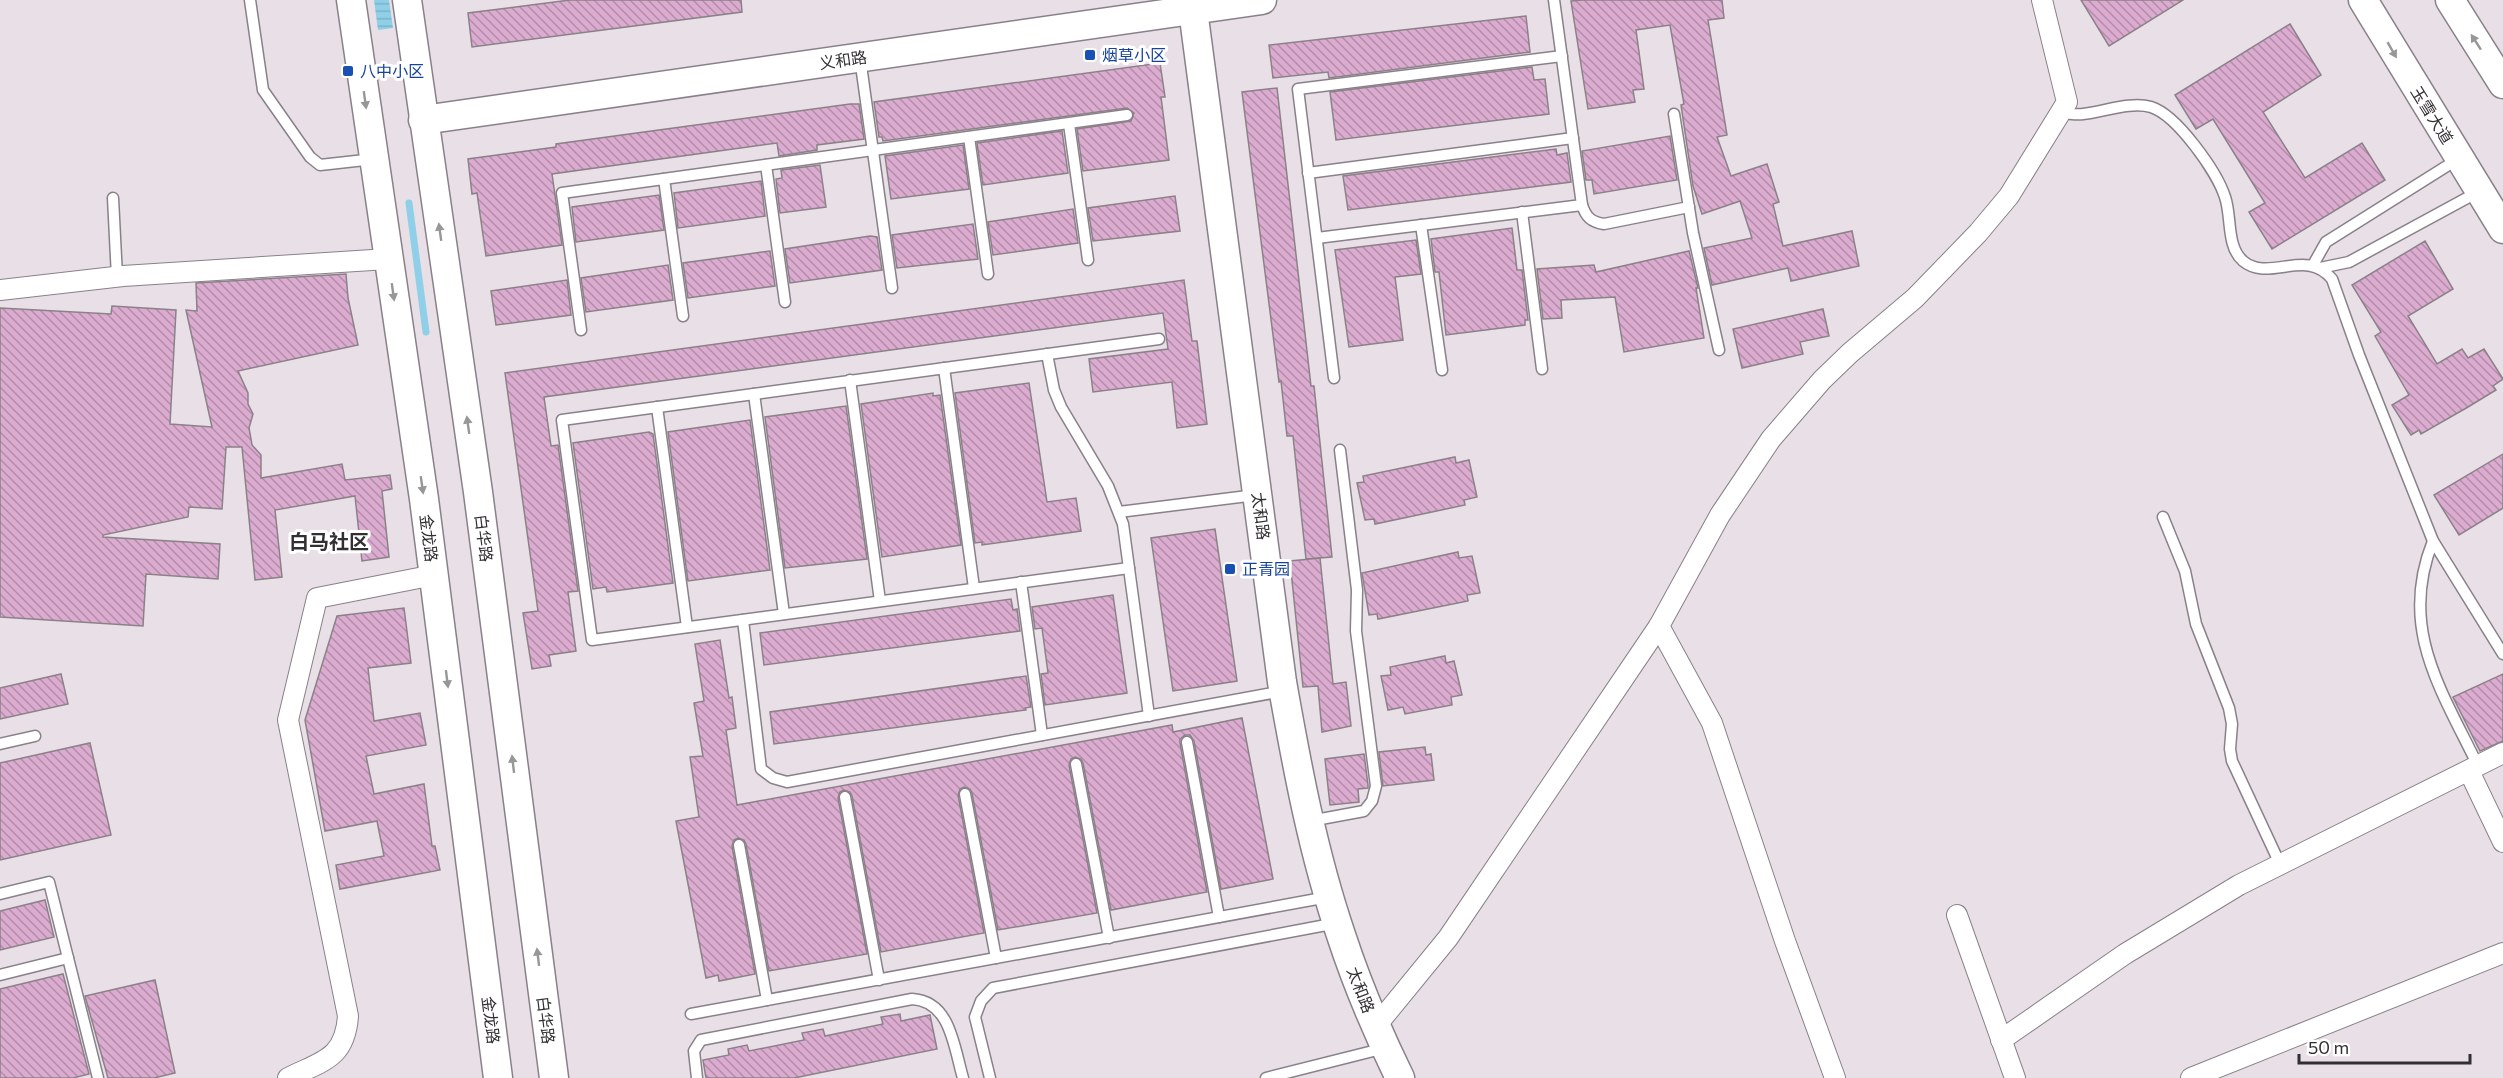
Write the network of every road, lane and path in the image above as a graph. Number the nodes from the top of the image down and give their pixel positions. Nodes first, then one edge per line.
1 (250, 0) edge
2 (351, 0) edge
3 (407, 0) edge
4 (1262, 0) edge
5 (1554, 0) edge
6 (2042, 0) edge
7 (2363, 0) edge
8 (2450, 0) edge
9 (1193, 10) junction
10 (1562, 57) junction
11 (860, 58) junction
12 (2503, 84) edge
13 (2060, 113) junction
14 (1674, 114) dead end
15 (1127, 115) dead end
16 (423, 120) junction
17 (1069, 124) junction
18 (969, 137) junction
19 (1573, 138) junction
20 (873, 151) junction
21 (374, 159) junction
22 (2460, 159) junction
23 (766, 165) junction
24 (1308, 173) junction
25 (664, 179) junction
26 (2480, 191) junction
27 (113, 198) dead end
28 (1582, 205) junction
29 (1689, 207) junction
30 (1522, 212) junction
31 (1421, 225) junction
32 (2503, 229) edge
33 (1317, 238) junction
34 (388, 259) junction
35 (1088, 260) dead end
36 (2316, 266) junction
37 (988, 274) dead end
38 (117, 277) junction
39 (892, 288) dead end
40 (0, 291) edge
41 (785, 302) dead end
42 (683, 316) dead end
43 (581, 330) dead end
44 (1159, 339) dead end
45 (1719, 350) dead end
46 (1047, 354) junction
47 (944, 368) junction
48 (1542, 369) dead end
49 (1442, 370) dead end
50 (1334, 378) dead end
51 (850, 381) junction
52 (753, 394) junction
53 (657, 407) junction
54 (1340, 450) dead end
55 (1258, 495) junction
56 (1119, 512) junction
57 (2163, 517) dead end
58 (2433, 541) junction
59 (1129, 568) junction
60 (434, 575) junction
61 (1021, 582) junction
62 (974, 588) junction
63 (880, 601) junction
64 (784, 614) junction
65 (743, 620) junction
66 (1659, 626) junction
67 (687, 627) junction
68 (2503, 654) edge
69 (1283, 691) junction
70 (1149, 716) junction
71 (1042, 735) junction
72 (34, 736) dead end
73 (1187, 742) dead end
74 (0, 744) edge
75 (2503, 753) edge
76 (1076, 764) dead end
77 (2474, 768) junction
78 (966, 794) dead end
79 (845, 797) dead end
80 (1310, 821) junction
81 (2503, 842) edge
82 (739, 845) dead end
83 (2280, 864) junction
84 (0, 894) edge
85 (1333, 910) junction
86 (1957, 915) dead end
87 (1219, 917) junction
88 (1109, 938) junction
89 (2503, 953) edge
90 (68, 958) junction
91 (996, 958) junction
92 (0, 975) edge
93 (879, 980) junction
94 (767, 1000) junction
95 (691, 1014) dead end
96 (1380, 1037) junction
97 (2001, 1040) junction
98 (98, 1078) edge
99 (288, 1078) edge
100 (498, 1078) edge
101 (554, 1078) edge
102 (697, 1078) edge
103 (963, 1078) edge
104 (990, 1078) edge
105 (1266, 1078) edge
106 (1400, 1078) edge
107 (1835, 1078) edge
108 (2014, 1078) edge
109 (2191, 1078) edge

1 - 21 lane
2 -> 21 main road, 金龙路
3 - 16 main road, 白华路
4 - 9 main road, 义和路
5 - 10 lane
6 - 13 street
7 -> 22 main road, 玉雪大道
12 -> 8 main road
9 - 11 main road, 义和路
9 - 55 main road, 太和路
10 - 19 lane
10 - 24 lane
11 - 16 main road, 义和路
11 - 20 lane
13 - 36 lane
13 - 66 street
14 - 29 lane
15 - 17 lane
101 -> 16 main road, 白华路
17 - 18 lane
17 - 35 lane
18 - 20 lane
18 - 37 lane
19 - 24 lane
19 - 28 lane
20 - 23 lane
20 - 39 lane
21 - 34 main road, 金龙路
22 - 26 main road, 玉雪大道
22 - 36 lane
23 - 25 lane
23 - 41 lane
24 - 33 lane
25 - 42 lane
25 - 43 lane
26 - 32 main road, 玉雪大道
26 - 36 lane
27 - 38 lane
28 - 29 lane
28 - 30 lane
29 - 45 lane
30 - 31 lane
30 - 48 lane
31 - 33 lane
31 - 49 lane
33 - 50 lane
34 - 38 street
34 -> 60 main road, 金龙路
36 - 58 lane
38 - 40 street
44 - 46 lane
46 - 47 lane
46 - 56 lane
47 - 51 lane
47 - 62 lane
51 - 52 lane
51 - 63 lane
52 - 53 lane
52 - 64 lane
53 - 67 lane
53 - 67 lane
54 - 80 lane
55 - 56 lane
55 - 69 main road, 太和路
56 - 59 lane
57 - 83 lane
58 - 68 lane
58 - 77 lane
59 - 61 lane
59 - 70 lane
60 - 99 street
60 -> 100 main road, 金龙路
61 - 62 lane
61 - 71 lane
62 - 63 lane
63 - 64 lane
64 - 65 lane
65 - 67 lane
65 - 71 lane
66 - 96 street
66 - 107 street
69 - 70 lane
69 - 80 main road, 太和路
70 - 71 lane
72 - 74 lane
73 - 87 lane
75 - 77 street
76 - 88 lane
77 - 81 street
77 - 83 street
78 - 91 lane
79 - 93 lane
80 - 85 main road, 太和路
82 - 94 lane
83 - 97 street
84 - 90 lane
85 - 87 lane
85 - 96 main road, 太和路
85 - 104 lane
86 - 97 street
87 - 88 lane
88 - 91 lane
89 - 109 street
90 - 92 lane
90 - 98 lane
91 - 93 lane
93 - 94 lane
94 - 95 lane
96 - 105 lane
96 - 106 main road, 太和路
97 - 108 street
102 - 103 lane

